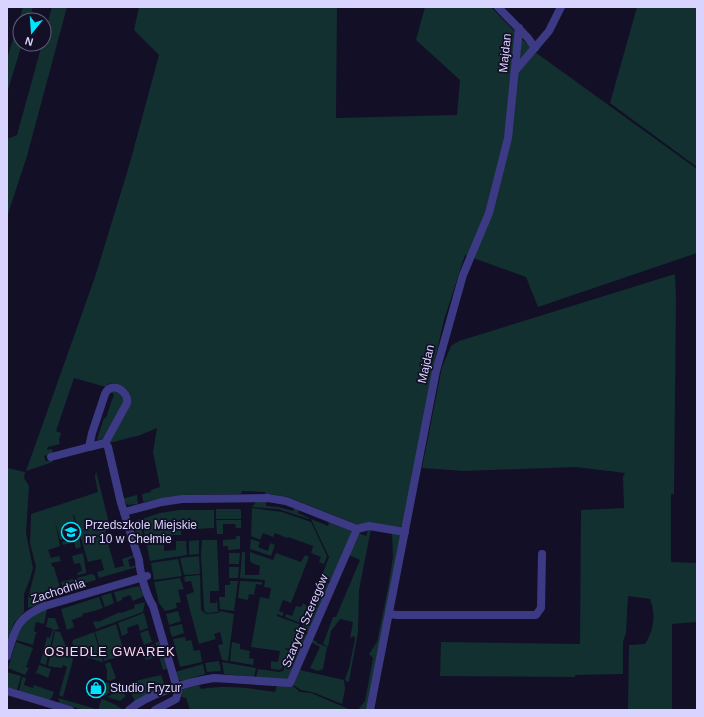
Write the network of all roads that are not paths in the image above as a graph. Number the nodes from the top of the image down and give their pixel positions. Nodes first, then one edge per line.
1 (498, 7) edge
2 (561, 7) edge
3 (519, 28) junction
4 (535, 48) junction
5 (515, 72) junction
6 (105, 443) junction
7 (89, 447) junction
8 (51, 457) dead end
9 (124, 512) junction
10 (357, 529) junction
11 (405, 532) junction
12 (542, 554) dead end
13 (145, 577) junction
14 (389, 614) junction
15 (7, 656) edge
16 (176, 686) junction
17 (7, 691) edge
18 (70, 710) edge
19 (129, 710) edge
20 (155, 710) edge
21 (370, 710) edge

1 - 3 street, Majdan
2 - 4 street
3 - 4 street, Majdan
3 - 5 street, Majdan
4 - 5 street
5 - 11 street, Majdan
6 - 7 street
6 - 7 street
6 - 9 street
7 - 8 street
9 - 10 street
9 - 13 street
10 - 11 street
10 - 16 street, Szarych Szeregów
11 - 14 street, Majdan
12 - 14 street
13 - 15 street, Zachodnia
13 - 16 street
14 - 21 street, Majdan
16 - 19 street, Szarych Szeregów
16 - 20 street
17 - 18 street

